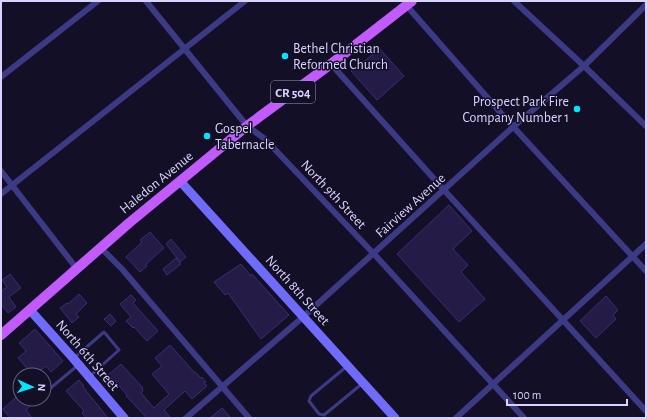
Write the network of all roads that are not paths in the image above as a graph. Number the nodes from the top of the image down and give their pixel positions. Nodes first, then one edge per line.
1 (98, 1) edge
2 (146, 1) edge
3 (245, 1) edge
4 (514, 1) edge
5 (409, 3) edge
6 (646, 3) edge
7 (184, 49) junction
8 (331, 64) junction
9 (584, 66) junction
10 (1, 77) edge
11 (247, 126) junction
12 (646, 126) edge
13 (514, 127) junction
14 (1, 171) edge
15 (180, 181) junction
16 (12, 185) junction
17 (444, 190) junction
18 (1, 194) edge
19 (646, 244) edge
20 (100, 247) junction
21 (374, 254) junction
22 (632, 257) junction
23 (78, 268) junction
24 (646, 271) edge
25 (30, 310) junction
26 (303, 317) junction
27 (563, 320) junction
28 (1, 335) edge
29 (76, 362) junction
30 (347, 366) junction
31 (89, 377) junction
32 (364, 383) junction
33 (493, 385) junction
34 (52, 386) edge
35 (222, 387) junction
36 (646, 411) edge
37 (124, 418) edge
38 (186, 418) edge
39 (249, 418) edge
40 (395, 418) edge
41 (456, 418) edge
42 (524, 418) edge

1 - 10 street
2 - 7 street, North 9th Street
3 - 7 street
4 - 9 street
5 - 8 main road, Haledon Avenue / CR 504
5 - 13 street
6 - 9 street, Fairview Avenue
7 - 11 street, North 9th Street
7 - 16 street
8 - 11 main road, Haledon Avenue / CR 504
8 - 17 street
9 - 12 street
9 - 13 street, Fairview Avenue
11 - 15 main road, Haledon Avenue / CR 504
11 - 21 street, North 9th Street
13 - 17 street, Fairview Avenue
13 - 22 street
14 - 16 street
15 - 20 main road, Haledon Avenue / CR 504
15 - 26 street, North 8th Street
16 - 18 street
16 - 23 street
17 - 21 street, Fairview Avenue
17 - 27 street
19 - 22 street
20 - 23 main road, Haledon Avenue / CR 504
20 - 35 street
21 - 26 street, Fairview Avenue
21 - 33 street, North 9th Street
22 - 24 street
22 - 27 street
23 - 25 main road, Haledon Avenue / CR 504
25 - 28 main road, Haledon Avenue / CR 504
25 - 29 street, North 6th Street
26 - 30 street, North 8th Street
26 - 35 street, Fairview Avenue
27 - 33 street
27 - 36 street
29 - 31 street, North 6th Street
29 - 31 lane
29 - 34 lane
30 - 32 street, North 8th Street
30 - 32 lane
31 - 37 street, North 6th Street
32 - 40 street, North 8th Street
33 - 41 street
33 - 42 street, North 9th Street
35 - 38 street, Fairview Avenue
35 - 39 street

